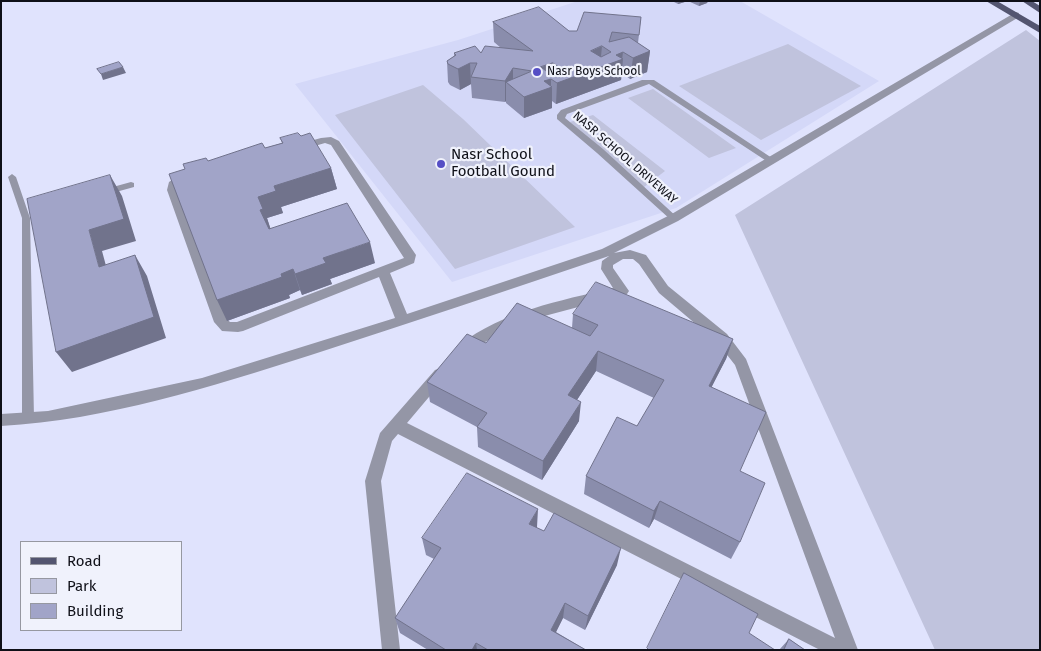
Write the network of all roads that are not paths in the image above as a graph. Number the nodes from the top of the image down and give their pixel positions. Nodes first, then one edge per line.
1 (990, 1) edge
2 (1026, 1) edge
3 (1040, 10) edge
4 (1016, 15) junction
5 (1040, 30) edge
6 (771, 160) junction
7 (12, 177) dead end
8 (131, 184) dead end
9 (97, 195) edge
10 (674, 218) junction
11 (616, 253) junction
12 (383, 271) junction
13 (403, 321) junction
14 (28, 418) junction
15 (1, 420) edge
16 (396, 425) junction
17 (391, 650) edge
18 (840, 650) edge
19 (849, 650) edge

1 - 4 main road
2 - 3 main road
4 - 5 main road
4 - 6 street
6 - 10 street
6 - 10 lane, NASR SCHOOL DRIVEWAY
7 - 14 lane
8 - 9 lane
10 - 11 street
11 - 13 street
11 - 16 street
11 - 19 street
12 - 12 street
12 - 13 street
13 - 14 street
14 - 15 street
16 - 17 street
16 - 18 street

